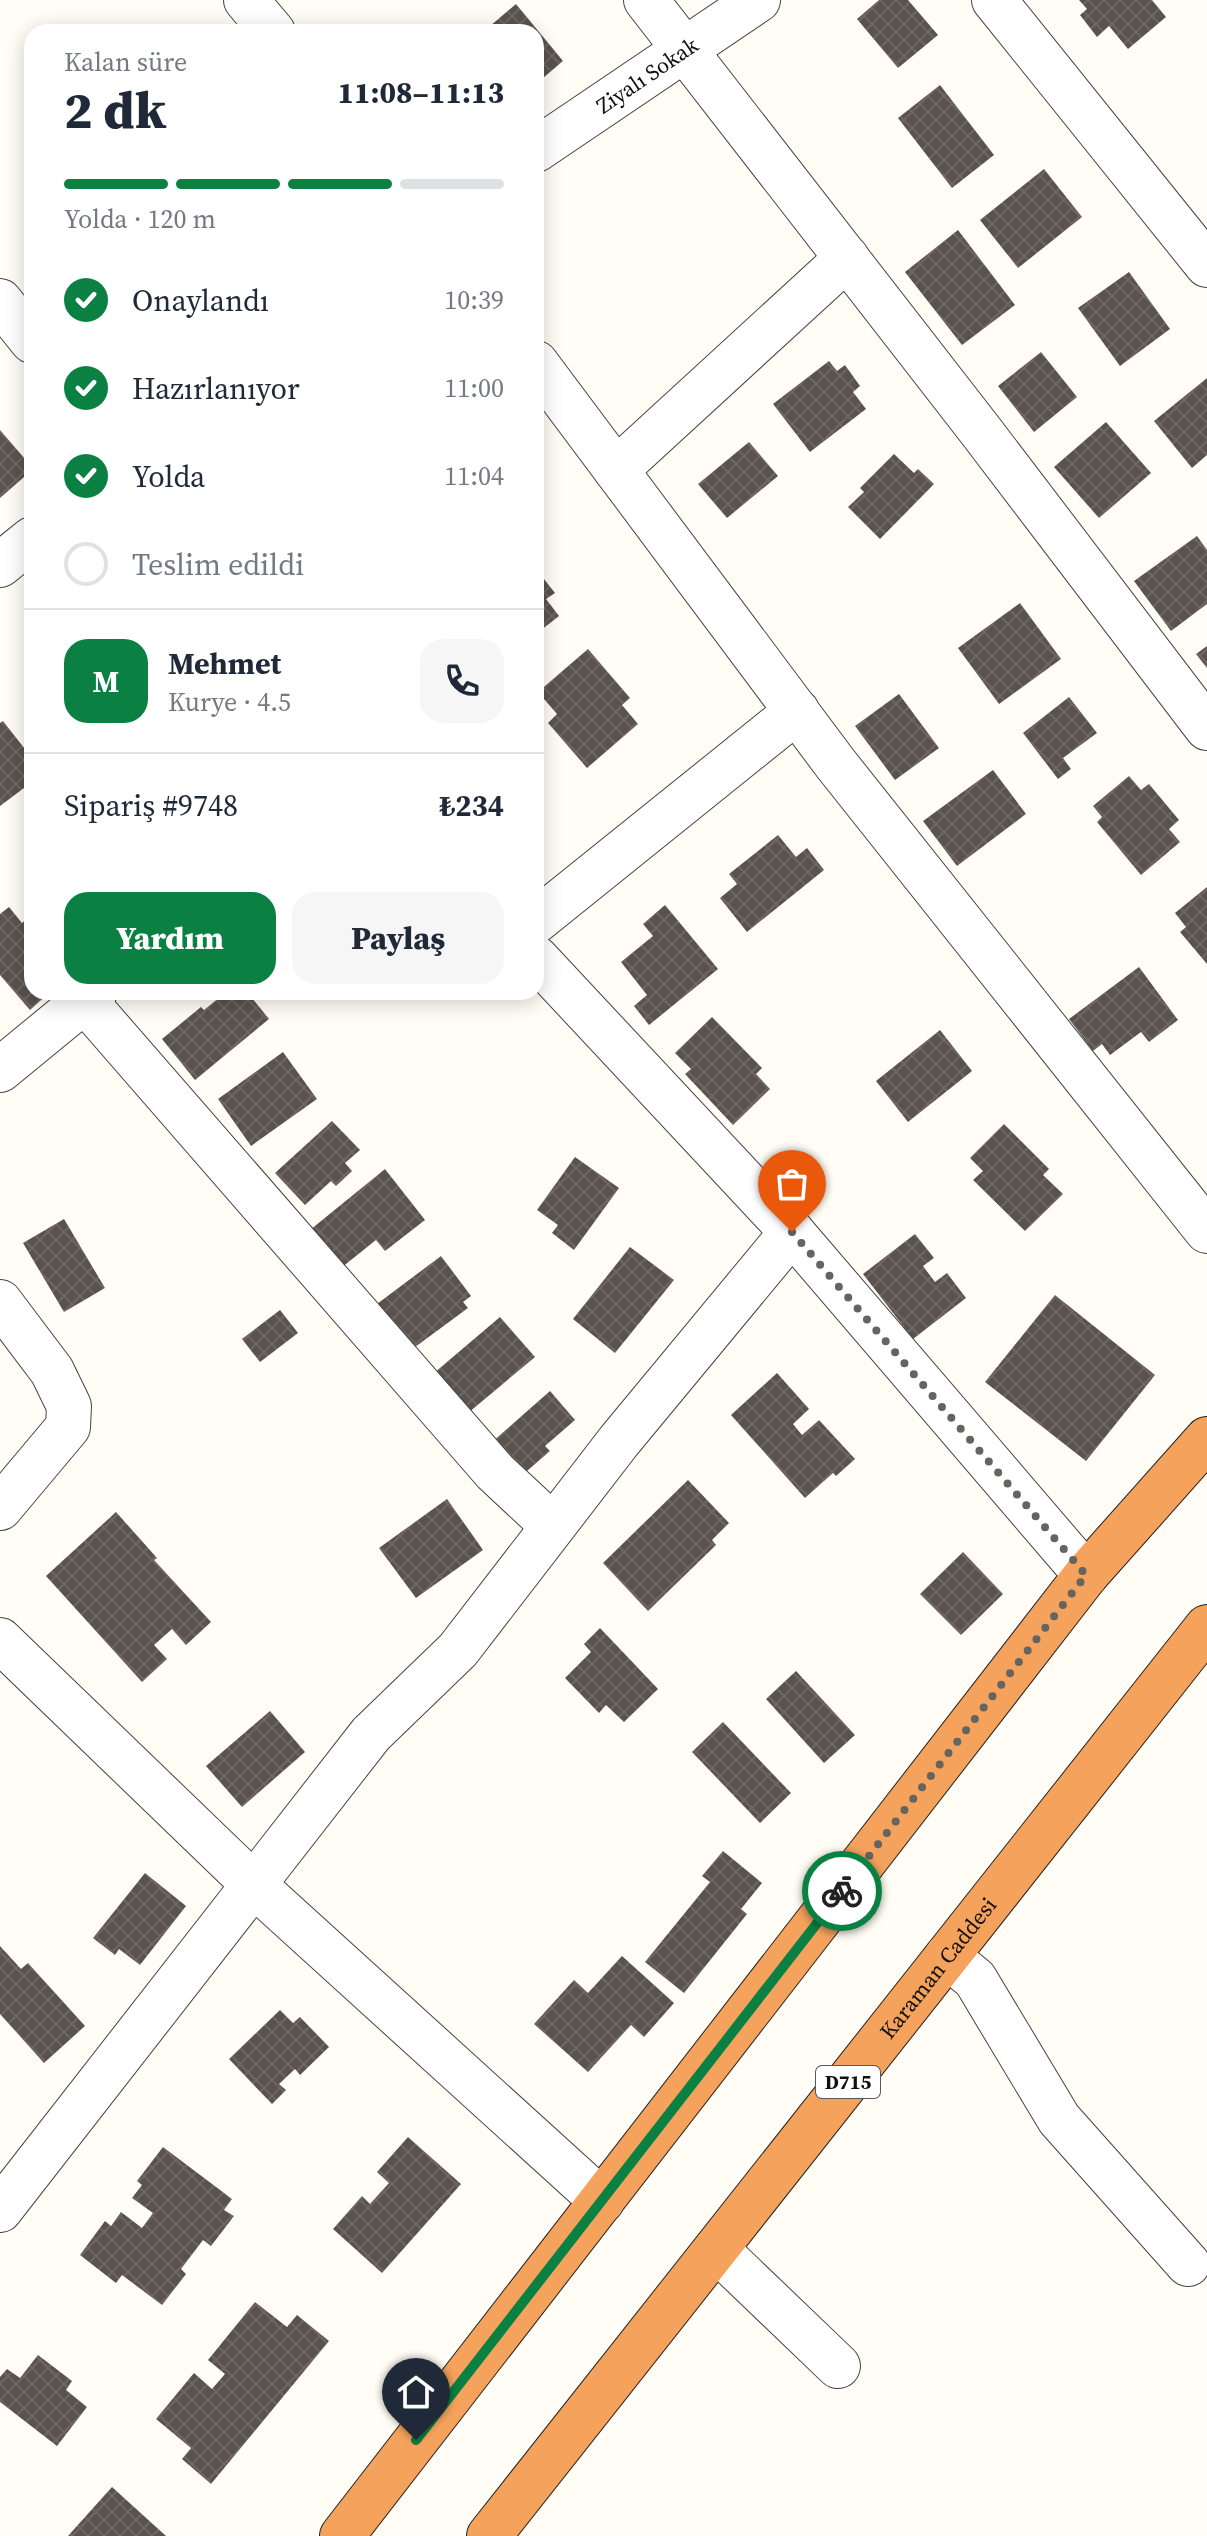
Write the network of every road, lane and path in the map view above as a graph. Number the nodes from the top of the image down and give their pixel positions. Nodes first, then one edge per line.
1 (246, 0) edge
2 (646, 0) edge
3 (758, 0) edge
4 (994, 0) edge
5 (266, 24) edge
6 (685, 49) junction
7 (544, 145) edge
8 (847, 258) junction
9 (1207, 265) edge
10 (0, 301) edge
11 (24, 331) edge
12 (544, 374) edge
13 (616, 470) junction
14 (24, 546) edge
15 (0, 565) edge
16 (797, 711) junction
17 (1207, 728) edge
18 (544, 915) edge
19 (544, 967) edge
20 (85, 1000) edge
21 (93, 1000) edge
22 (0, 1070) edge
23 (1207, 1231) edge
24 (792, 1232) junction
25 (0, 1302) edge
26 (1207, 1439) edge
27 (0, 1508) edge
28 (553, 1526) junction
29 (1086, 1575) junction
30 (1207, 1627) edge
31 (0, 1640) edge
32 (254, 1885) junction
33 (947, 1956) junction
34 (602, 2201) junction
35 (0, 2210) edge
36 (716, 2249) junction
37 (1188, 2264) dead end
38 (838, 2366) dead end
39 (342, 2536) edge
40 (489, 2536) edge

1 - 5 street
2 - 6 street
3 - 6 street, Ziyalı Sokak
4 - 9 street
6 - 7 street, Ziyalı Sokak
6 - 8 street
8 - 13 street
8 - 17 street
10 - 11 street
12 - 13 street
13 - 16 street
14 - 15 street
16 - 18 street
16 - 23 street
19 - 24 street
20 - 22 street
21 - 28 street
24 - 28 street
24 - 29 street
25 - 27 street
26 - 29 highway
28 - 32 street
29 - 34 highway
30 - 33 highway, Karaman Caddesi / D715
31 - 32 street
32 - 34 street
32 - 35 street
33 - 36 highway, Karaman Caddesi / D715
33 - 37 street
34 - 39 highway
36 - 38 street
36 - 40 highway, Karaman Caddesi / D715

